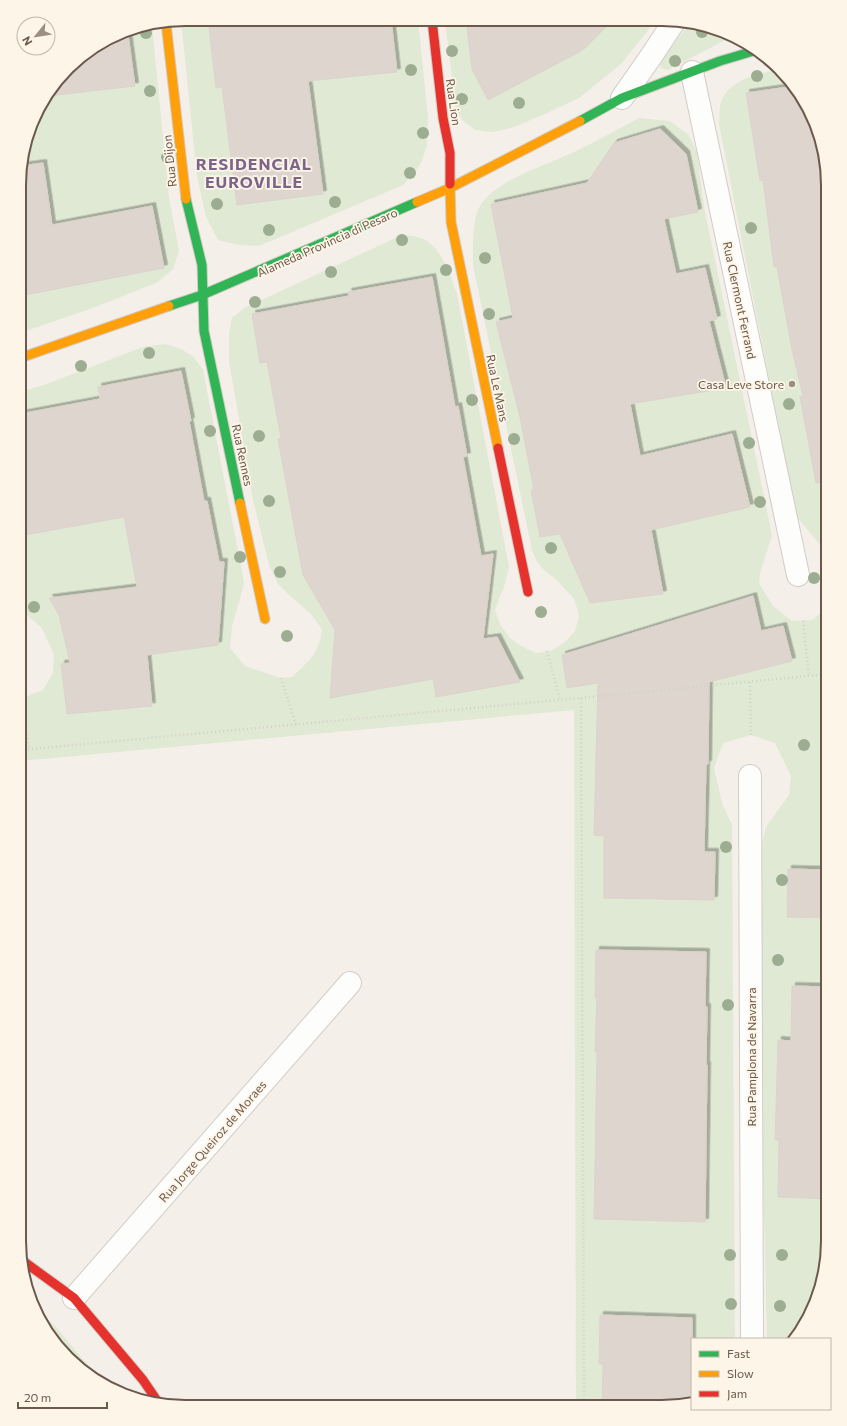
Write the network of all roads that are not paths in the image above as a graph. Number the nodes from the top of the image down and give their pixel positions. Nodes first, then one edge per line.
1 (433, 26) edge
2 (671, 26) edge
3 (166, 27) edge
4 (748, 52) edge
5 (692, 72) junction
6 (622, 98) junction
7 (450, 188) junction
8 (202, 296) junction
9 (26, 356) edge
10 (798, 576) dead end
11 (528, 592) dead end
12 (266, 619) dead end
13 (750, 776) dead end
14 (350, 984) dead end
15 (27, 1264) edge
16 (74, 1298) junction
17 (752, 1338) edge
18 (155, 1397) edge

1 - 7 street, Rua Lion
2 - 6 street, Alameda Provincia di Pesaro
3 - 8 street, Rua Dijon
4 - 5 street, Alameda Provincia di Pesaro
5 - 6 street, Alameda Provincia di Pesaro
5 - 10 street, Rua Clermont Ferrand
6 - 7 street, Alameda Provincia di Pesaro
7 - 8 street, Alameda Provincia di Pesaro
7 - 11 street, Rua Le Mans
8 - 9 street, Alameda Provincia di Pesaro
8 - 12 street, Rua Rennes
13 - 17 street, Rua Pamplona de Navarra
14 - 16 street, Rua Jorge Queiroz de Moraes
15 - 16 street
16 - 18 street

